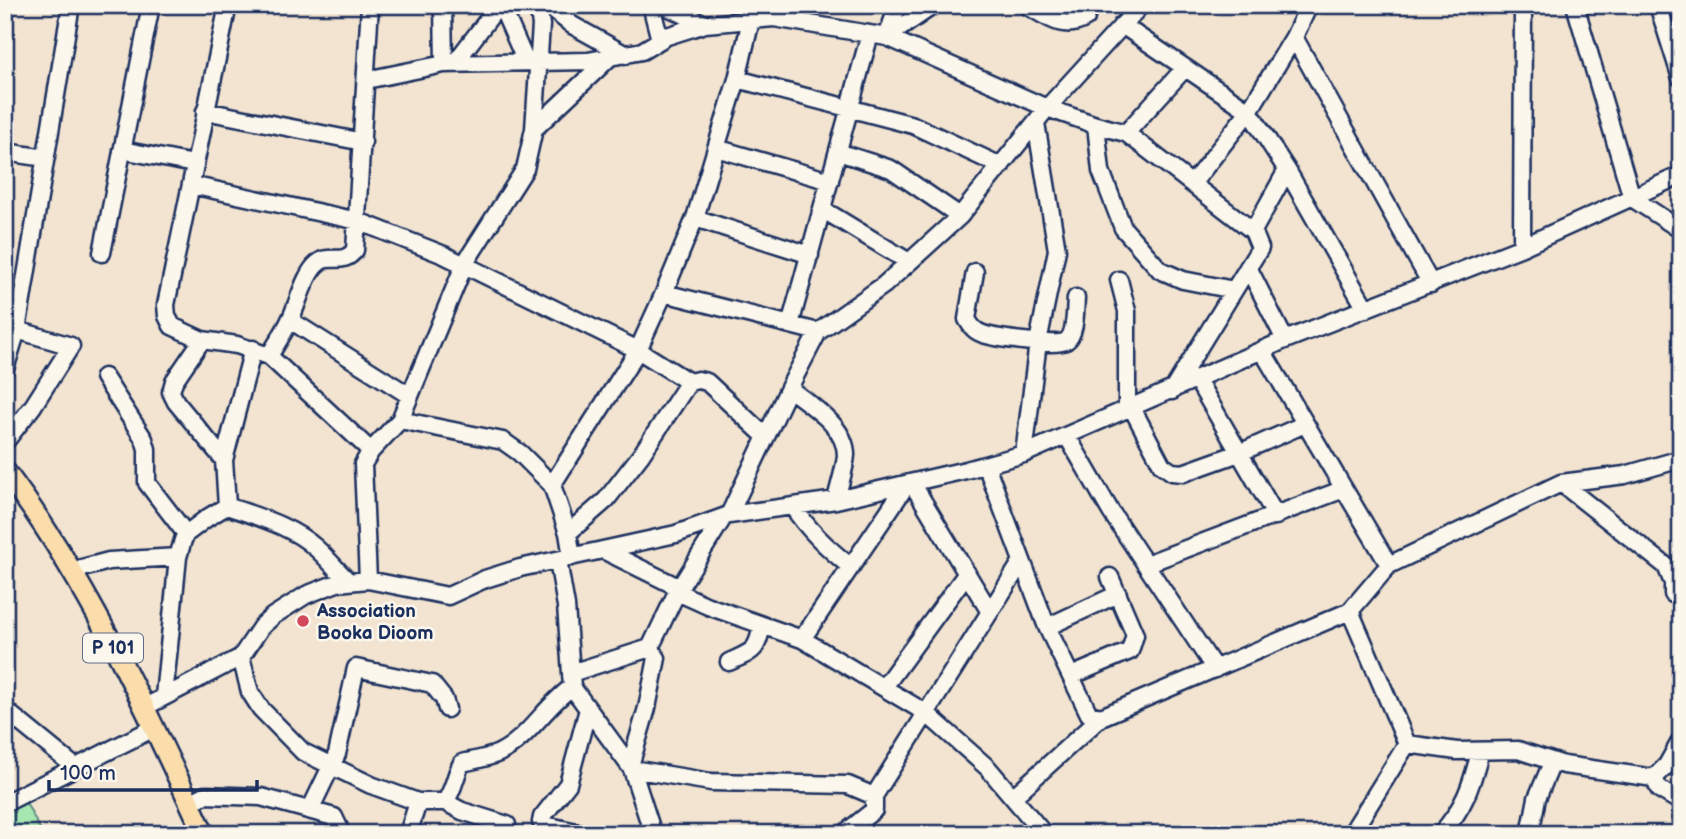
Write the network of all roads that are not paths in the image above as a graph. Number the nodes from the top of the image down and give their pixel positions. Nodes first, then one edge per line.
1 (71, 5) edge
2 (152, 5) edge
3 (228, 5) edge
4 (370, 5) edge
5 (443, 5) edge
6 (500, 5) edge
7 (538, 5) edge
8 (547, 5) edge
9 (651, 5) edge
10 (663, 5) edge
11 (812, 5) edge
12 (898, 5) edge
13 (934, 5) edge
14 (1026, 5) edge
15 (1088, 5) edge
16 (1141, 5) edge
17 (1309, 5) edge
18 (1523, 5) edge
19 (1575, 5) edge
20 (1658, 5) edge
21 (751, 20) junction
22 (808, 22) junction
23 (705, 24) junction
24 (1122, 25) junction
25 (870, 34) junction
26 (887, 37) junction
27 (1294, 37) junction
28 (660, 40) junction
29 (626, 55) junction
30 (608, 59) junction
31 (531, 62) junction
32 (449, 64) junction
33 (1185, 68) junction
34 (1681, 78) edge
35 (737, 79) junction
36 (366, 80) junction
37 (849, 108) junction
38 (1047, 108) junction
39 (205, 111) junction
40 (1249, 111) junction
41 (1036, 122) junction
42 (1096, 125) junction
43 (534, 130) junction
44 (1126, 133) junction
45 (363, 142) junction
46 (716, 148) junction
47 (122, 150) junction
48 (5, 152) edge
49 (838, 152) junction
50 (46, 158) junction
51 (194, 164) junction
52 (1001, 166) junction
53 (1287, 170) junction
54 (1681, 175) edge
55 (830, 181) junction
56 (1192, 184) junction
57 (191, 185) junction
58 (1632, 198) junction
59 (822, 209) junction
60 (960, 216) junction
61 (695, 218) junction
62 (358, 221) junction
63 (1252, 230) junction
64 (1681, 230) edge
65 (1522, 247) junction
66 (102, 253) dead end
67 (810, 255) junction
68 (909, 262) junction
69 (466, 263) junction
70 (1248, 267) junction
71 (975, 272) dead end
72 (1119, 280) dead end
73 (1431, 284) junction
74 (1234, 290) junction
75 (664, 293) junction
76 (1076, 299) dead end
77 (1366, 309) junction
78 (5, 317) edge
79 (290, 320) junction
80 (790, 325) junction
81 (17, 330) junction
82 (818, 332) junction
83 (202, 340) junction
84 (1285, 340) junction
85 (1038, 342) junction
86 (253, 349) junction
87 (638, 349) junction
88 (1262, 352) junction
89 (270, 356) junction
90 (5, 369) edge
91 (104, 377) dead end
92 (1197, 380) junction
93 (689, 382) junction
94 (789, 388) junction
95 (1172, 391) junction
96 (410, 396) junction
97 (1129, 409) junction
98 (400, 420) junction
99 (1305, 424) junction
100 (1067, 436) junction
101 (766, 437) junction
102 (5, 442) edge
103 (371, 451) junction
104 (1240, 453) junction
105 (1024, 454) junction
106 (1681, 459) edge
107 (224, 460) junction
108 (986, 465) junction
109 (5, 471) edge
110 (910, 483) junction
111 (1561, 483) junction
112 (552, 485) junction
113 (1344, 489) junction
114 (836, 500) junction
115 (228, 506) junction
116 (793, 507) junction
117 (1276, 516) junction
118 (726, 517) junction
119 (186, 534) junction
120 (568, 534) junction
121 (603, 550) junction
122 (178, 557) junction
123 (565, 559) junction
124 (1023, 561) junction
125 (1146, 564) junction
126 (1389, 565) junction
127 (851, 567) junction
128 (71, 571) junction
129 (967, 573) junction
130 (1110, 577) dead end
131 (347, 580) junction
132 (368, 580) junction
133 (679, 590) junction
134 (1118, 594) junction
135 (1673, 594) dead end
136 (1350, 611) junction
137 (990, 612) junction
138 (762, 625) junction
139 (1048, 627) junction
140 (802, 639) junction
141 (649, 648) junction
142 (241, 657) junction
143 (729, 662) dead end
144 (1214, 669) junction
145 (1071, 677) junction
146 (572, 680) junction
147 (884, 687) junction
148 (164, 696) junction
149 (145, 707) junction
150 (447, 709) dead end
151 (589, 709) junction
152 (5, 710) edge
153 (926, 713) junction
154 (1101, 716) junction
155 (154, 728) junction
156 (1681, 740) edge
157 (1407, 744) junction
158 (1480, 752) junction
159 (1552, 762) junction
160 (331, 767) junction
161 (631, 767) junction
162 (75, 768) junction
163 (1654, 778) junction
164 (874, 796) junction
165 (1013, 797) junction
166 (418, 802) junction
167 (445, 802) junction
168 (1681, 802) edge
169 (5, 803) edge
170 (190, 803) junction
171 (310, 810) junction
172 (204, 834) edge
173 (342, 834) edge
174 (408, 834) edge
175 (508, 834) edge
176 (585, 834) edge
177 (653, 834) edge
178 (844, 834) edge
179 (1044, 834) edge
180 (1351, 834) edge
181 (1441, 834) edge
182 (1530, 834) edge

1 - 50 street
2 - 47 street
3 - 39 street
4 - 36 street
5 - 32 street
6 - 31 street
6 - 32 street
7 - 31 street
8 - 29 street
9 - 28 street
10 - 23 street
11 - 22 street
12 - 26 street
13 - 26 street
14 - 15 street
16 - 24 street
17 - 27 street
18 - 65 street
19 - 58 street
20 - 34 street
21 - 22 street
21 - 23 street
21 - 35 street
22 - 25 street
23 - 28 street
24 - 33 street
24 - 38 street
25 - 26 street
25 - 37 street
26 - 38 street
27 - 40 street
27 - 73 street
28 - 29 street
29 - 30 street
30 - 31 street
30 - 43 street
31 - 32 street
31 - 43 street
32 - 36 street
33 - 40 street
33 - 44 street
35 - 37 street
35 - 46 street
36 - 45 street
37 - 49 street
37 - 52 street
38 - 41 street
38 - 42 street
39 - 45 street
39 - 51 street
40 - 53 street
40 - 56 street
41 - 52 street
41 - 85 street
42 - 44 street
42 - 74 street
43 - 69 street
44 - 56 street
45 - 62 street
46 - 55 street
46 - 61 street
47 - 51 street
47 - 66 street
48 - 50 street
49 - 55 street
49 - 60 street
50 - 81 street
51 - 57 street
52 - 60 street
53 - 63 street
53 - 77 street
54 - 58 street
55 - 59 street
56 - 63 street
57 - 62 street
57 - 83 street
58 - 64 street
58 - 65 street
59 - 67 street
59 - 68 street
60 - 68 street
61 - 67 street
61 - 75 street
62 - 69 street
62 - 79 street
63 - 70 street
65 - 73 street
67 - 80 street
68 - 82 street
69 - 87 street
69 - 96 street
70 - 74 street
70 - 84 street
71 - 85 street
72 - 97 street
73 - 77 street
74 - 95 street
75 - 80 street
75 - 87 street
76 - 85 street
77 - 84 street
78 - 81 street
79 - 89 street
79 - 96 street
80 - 82 street
81 - 90 street
81 - 102 street
82 - 94 street
83 - 86 street
83 - 107 street
84 - 88 street
85 - 105 street
86 - 89 street
86 - 107 street
87 - 93 street
87 - 112 street
88 - 92 street
88 - 99 street
89 - 103 street
91 - 119 street
92 - 95 street
92 - 104 street
93 - 101 street
93 - 120 street
94 - 101 street
94 - 114 street
95 - 97 street
96 - 98 street
97 - 100 street
97 - 104 street
98 - 103 street
98 - 112 street
99 - 104 street
99 - 113 street
100 - 105 street
100 - 125 street
101 - 118 street
103 - 132 street
104 - 117 street
105 - 108 street
106 - 111 street
107 - 115 street
108 - 110 street
108 - 124 street
109 - 128 main road, P 101
110 - 114 street
110 - 127 street
110 - 129 street
111 - 126 street
111 - 135 street
112 - 120 street
113 - 117 street
113 - 126 street
114 - 116 street
115 - 119 street
115 - 131 street
116 - 118 street
116 - 127 street
117 - 125 street
118 - 121 street
118 - 133 street
119 - 122 street
120 - 123 street
121 - 123 street
121 - 133 street
122 - 128 street
122 - 148 street
123 - 132 street
123 - 146 street
124 - 137 street
124 - 139 street
125 - 144 street
126 - 136 street
127 - 140 street
128 - 149 main road, P 101
129 - 137 street
129 - 147 street
130 - 134 street
131 - 132 street
131 - 142 street
133 - 138 street
133 - 141 street
134 - 139 street
134 - 145 street
136 - 144 street
136 - 157 street
137 - 153 street
138 - 140 street
138 - 143 street
139 - 145 street
140 - 147 street
141 - 146 street
141 - 161 street
142 - 148 street
142 - 160 street
144 - 154 street
145 - 154 street
146 - 151 street
146 - 167 street
147 - 153 street
148 - 149 street
149 - 155 main road, P 101
150 - 160 street
151 - 161 street
151 - 176 street
152 - 162 street
153 - 164 street
153 - 165 street
154 - 165 street
155 - 162 street
155 - 170 main road, P 101
156 - 163 street
157 - 158 street
157 - 180 street
158 - 159 street
158 - 181 street
159 - 163 street
159 - 182 street
160 - 166 street
160 - 171 street
161 - 164 street
161 - 177 street
162 - 169 street
163 - 168 street
164 - 178 street
165 - 179 street
166 - 167 street
166 - 174 street
167 - 175 street
170 - 171 street
170 - 172 main road, P 101
171 - 173 street

